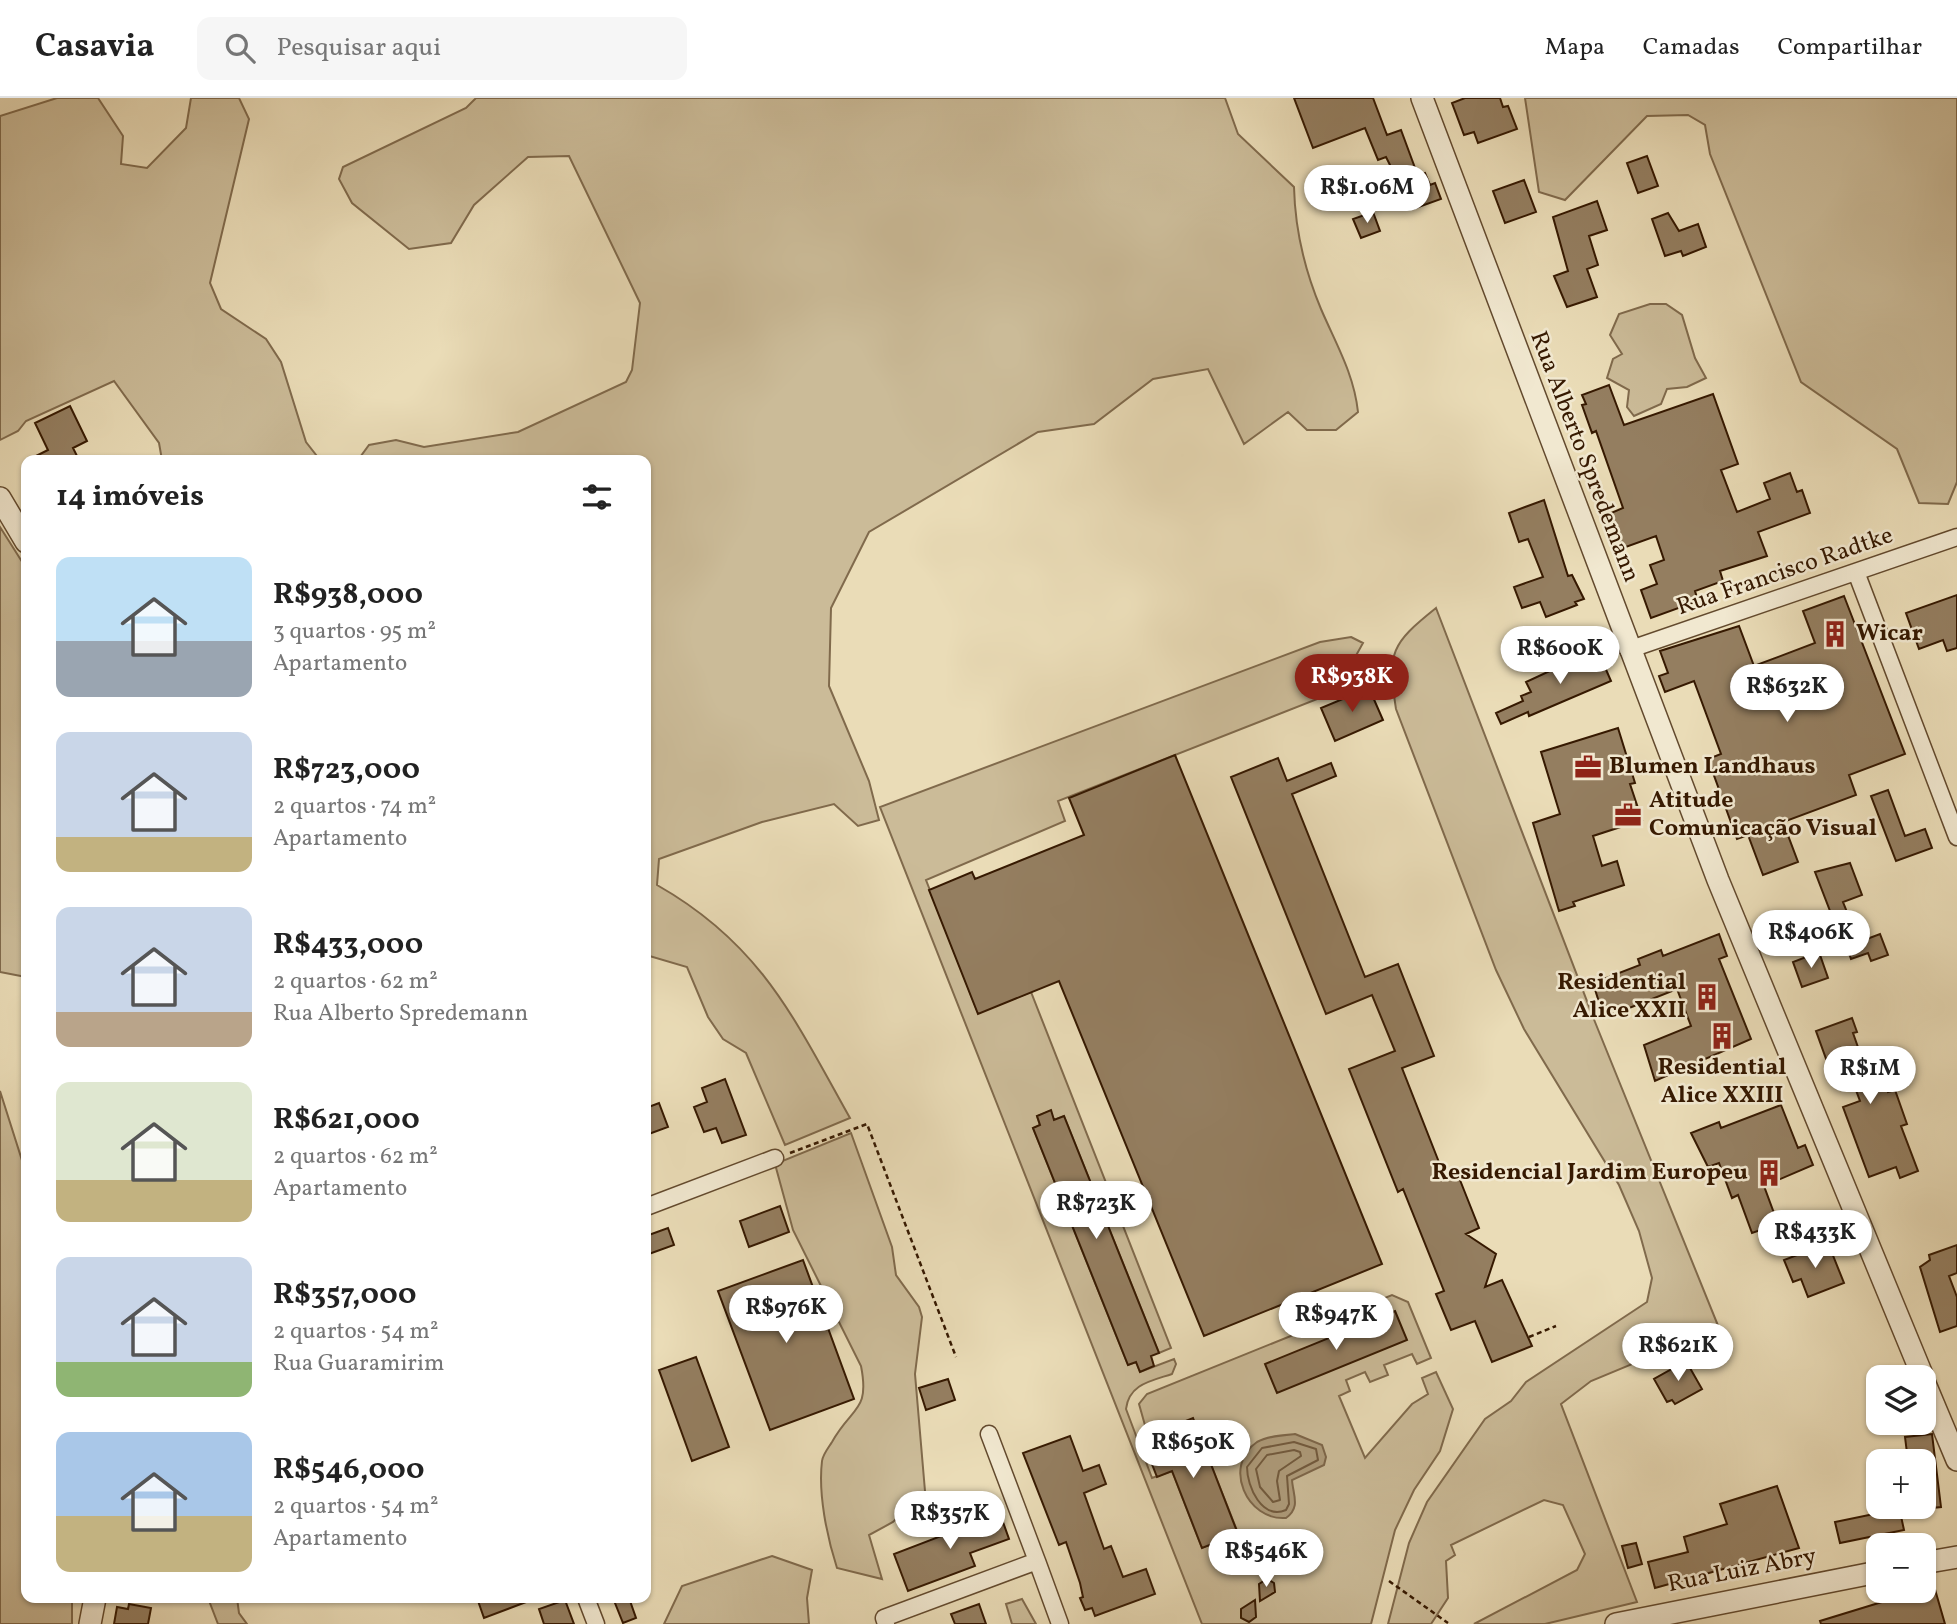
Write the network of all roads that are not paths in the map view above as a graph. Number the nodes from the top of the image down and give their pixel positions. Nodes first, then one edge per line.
1 (1422, 98) edge
2 (0, 498) edge
3 (21, 534) edge
4 (1957, 537) edge
5 (1856, 572) junction
6 (1629, 650) junction
7 (1957, 837) edge
8 (775, 1158) road end
9 (651, 1205) edge
10 (1918, 1365) edge
11 (1936, 1409) edge
12 (989, 1434) dead end
13 (1957, 1460) edge
14 (1957, 1557) edge
15 (1037, 1561) junction
16 (1936, 1561) edge
17 (1866, 1574) edge
18 (94, 1603) edge
19 (588, 1603) edge
20 (90, 1624) edge
21 (596, 1624) edge
22 (886, 1624) edge
23 (1060, 1624) edge
24 (1616, 1624) edge

1 - 6 street, Rua Alberto Spredemann
2 - 3 street
4 - 5 street, Rua Francisco Radtke
5 - 6 street, Rua Francisco Radtke
5 - 7 street
6 - 10 street, Rua Alberto Spredemann
8 - 9 street
11 - 13 street, Rua Alberto Spredemann
12 - 15 street
14 - 16 street
15 - 22 street
15 - 23 street
17 - 24 street, Rua Luiz Abry
18 - 20 street
19 - 21 street

